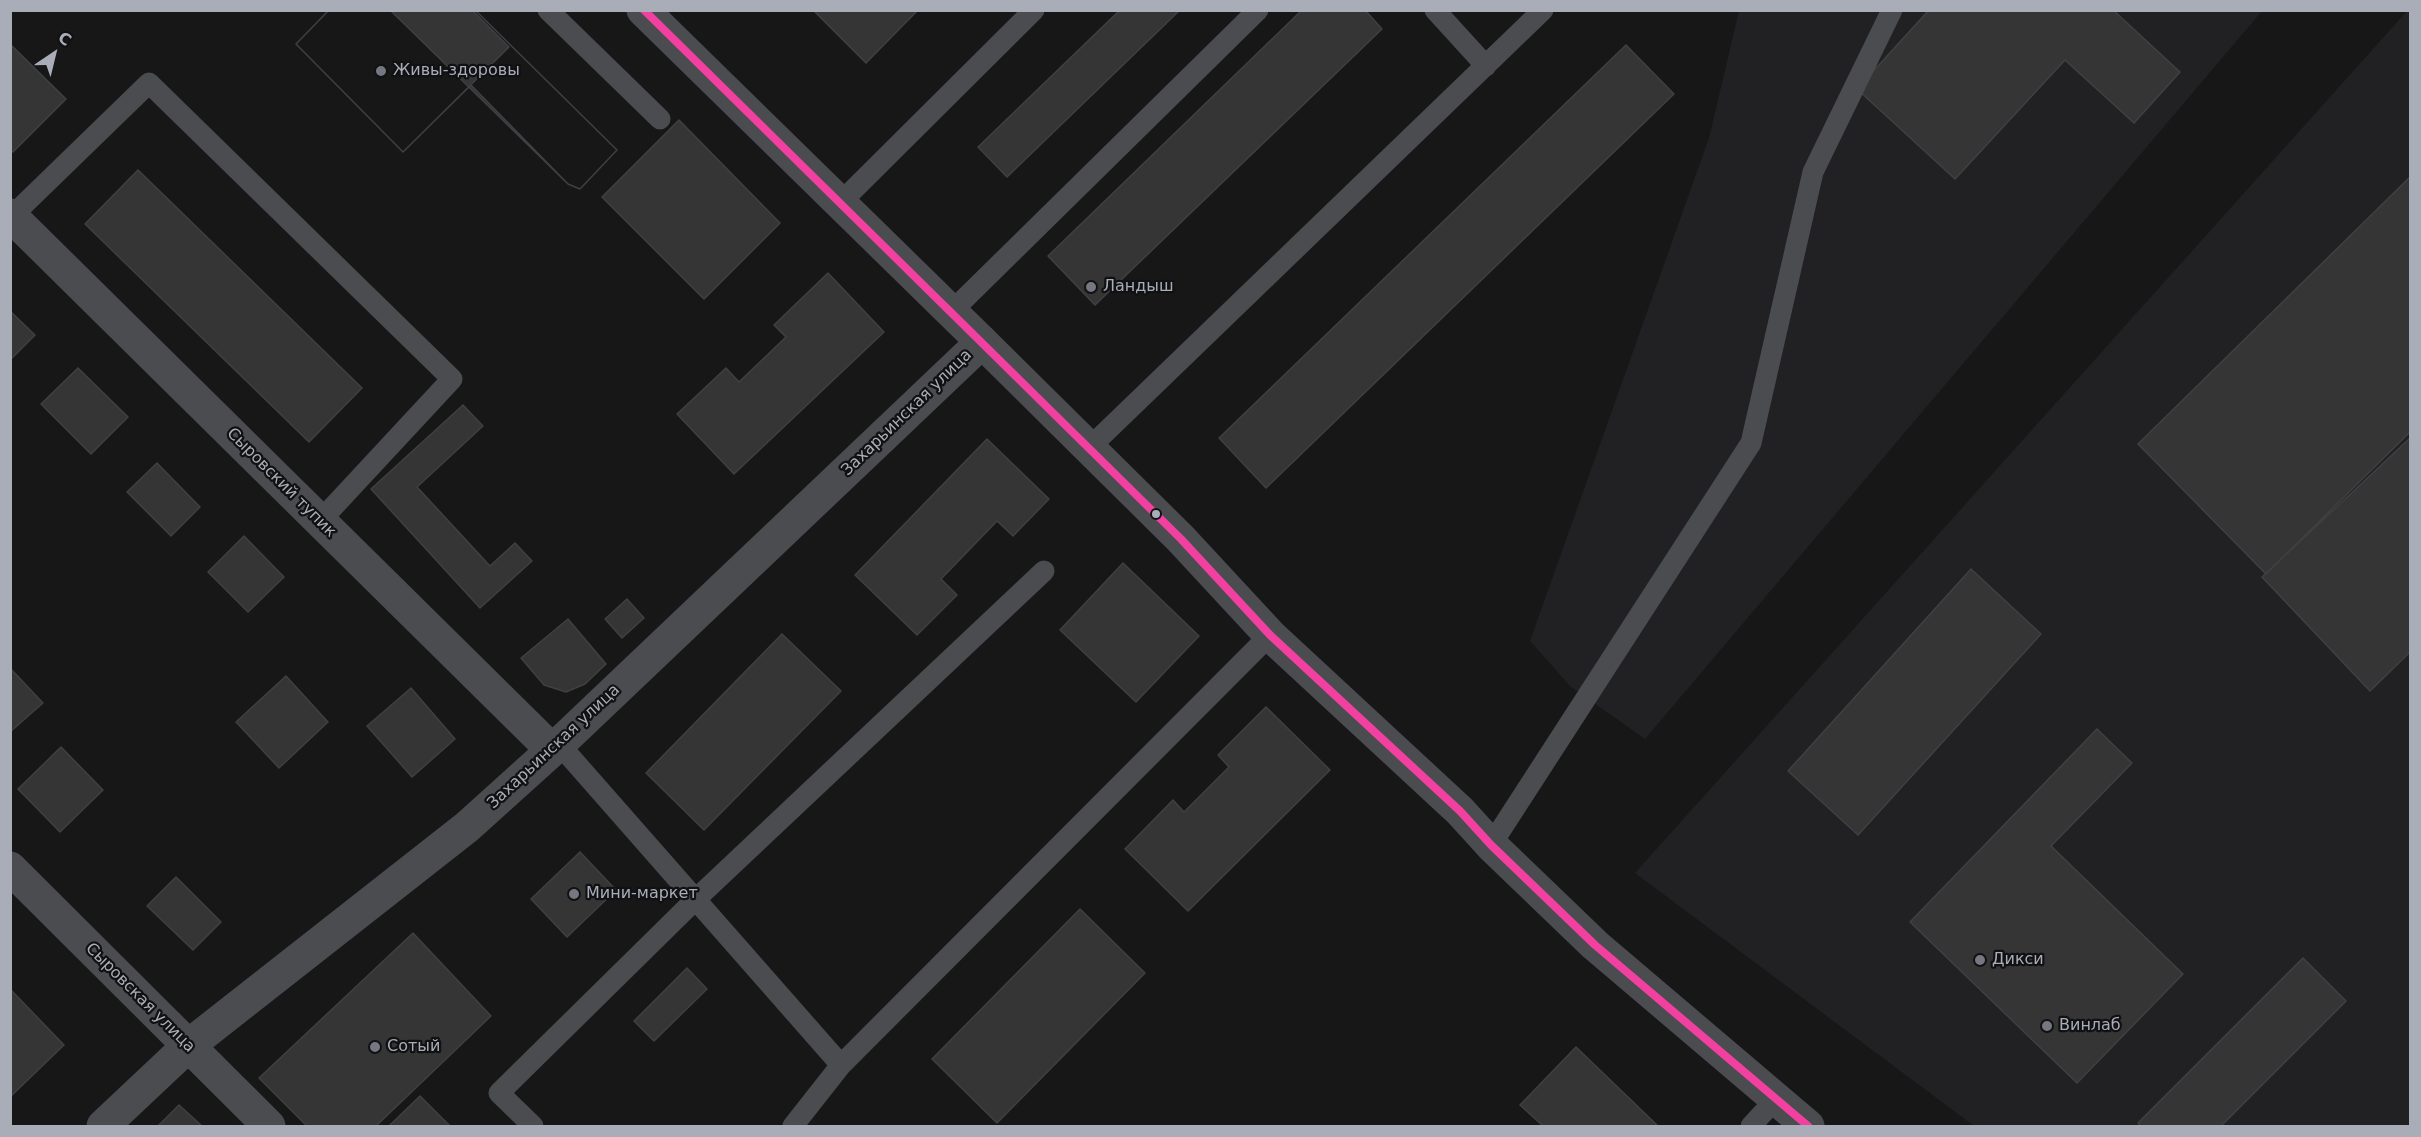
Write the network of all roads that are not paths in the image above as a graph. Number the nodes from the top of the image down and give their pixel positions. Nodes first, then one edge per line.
1 (548, 10) edge
2 (643, 10) edge
3 (1034, 10) edge
4 (1258, 10) edge
5 (1435, 10) edge
6 (1543, 10) edge
7 (1892, 10) edge
8 (1486, 66) junction
9 (660, 119) dead end
10 (839, 204) junction
11 (11, 215) edge
12 (950, 313) junction
13 (982, 342) junction
14 (1088, 449) junction
15 (320, 521) junction
16 (1044, 571) dead end
17 (1270, 634) junction
18 (556, 747) junction
19 (1491, 845) junction
20 (10, 868) edge
21 (696, 899) junction
22 (188, 1046) junction
23 (841, 1065) junction
24 (1775, 1100) junction
25 (103, 1126) edge
26 (269, 1126) edge
27 (533, 1126) edge
28 (793, 1126) edge
29 (1751, 1126) edge
30 (1808, 1126) edge

1 - 9 lane
2 - 10 street
3 - 10 lane
4 - 12 lane
5 - 8 lane
6 - 8 lane
7 - 19 lane
8 - 14 lane
10 - 12 street
11 - 15 street, Сыровский тупик
11 - 15 lane
12 - 13 street
13 - 14 street
13 - 18 street, Захарьинская улица
14 - 17 street
15 - 18 street, Сыровский тупик
16 - 21 lane
17 - 19 street
17 - 23 lane
18 - 21 lane
18 - 22 street, Захарьинская улица
19 - 24 street
20 - 22 street, Сыровская улица
21 - 23 lane
21 - 27 lane
22 - 25 street, Захарьинская улица
22 - 26 street, Сыровская улица
23 - 28 lane
24 - 29 lane
24 - 30 street

